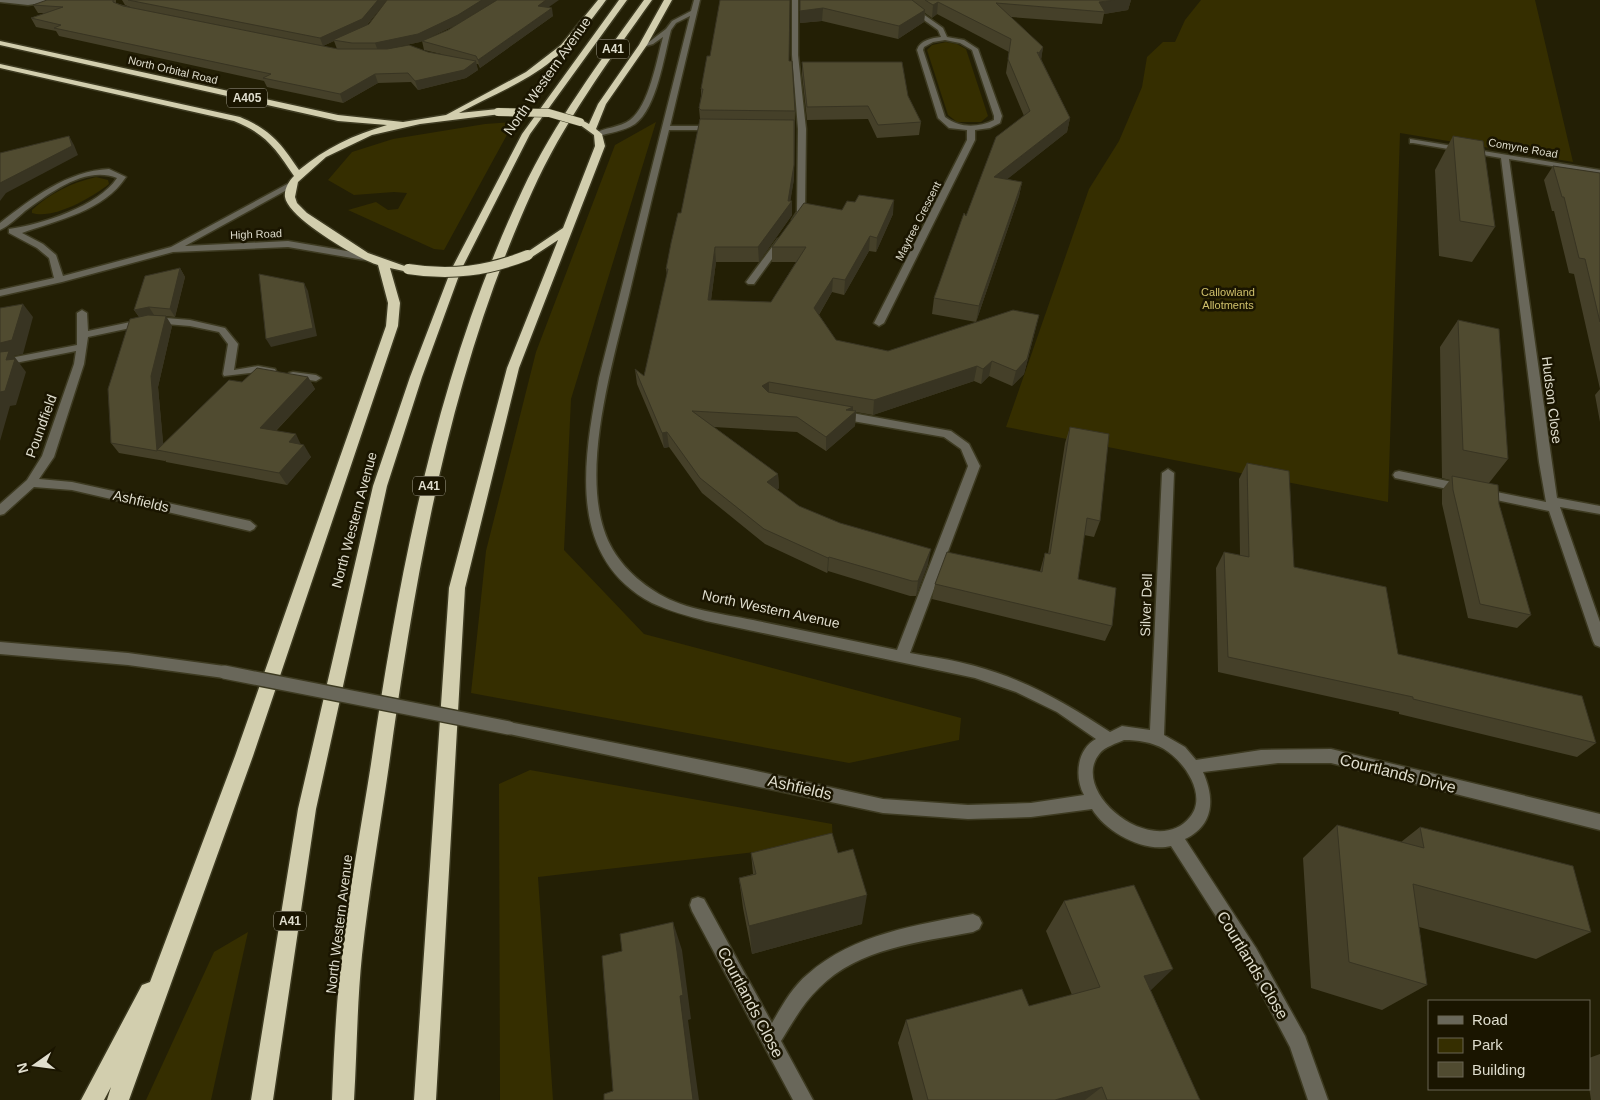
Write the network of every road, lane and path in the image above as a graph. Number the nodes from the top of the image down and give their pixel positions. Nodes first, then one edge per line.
1 (0, 0) edge
2 (60, 0) edge
3 (602, 0) edge
4 (624, 0) edge
5 (648, 0) edge
6 (668, 0) edge
7 (697, 0) edge
8 (795, 0) edge
9 (898, 0) edge
10 (693, 12) junction
11 (668, 30) junction
12 (946, 38) junction
13 (0, 43) edge
14 (643, 45) junction
15 (0, 66) edge
16 (446, 118) junction
17 (402, 124) junction
18 (664, 128) junction
19 (723, 128) edge
20 (971, 128) junction
21 (792, 129) edge
22 (802, 129) junction
23 (595, 132) junction
24 (1413, 141) dead end
25 (1505, 156) junction
26 (1600, 172) edge
27 (295, 180) junction
28 (0, 228) edge
29 (790, 228) edge
30 (567, 229) junction
31 (16, 232) junction
32 (785, 235) edge
33 (172, 249) junction
34 (376, 260) junction
35 (59, 280) junction
36 (751, 282) dead end
37 (0, 293) edge
38 (82, 313) dead end
39 (879, 323) dead end
40 (84, 335) junction
41 (82, 347) junction
42 (0, 363) edge
43 (316, 378) dead end
44 (825, 412) edge
45 (1168, 473) dead end
46 (1399, 474) dead end
47 (31, 483) junction
48 (5, 502) edge
49 (1554, 505) junction
50 (1600, 510) edge
51 (0, 511) edge
52 (250, 526) dead end
53 (1600, 641) edge
54 (0, 648) edge
55 (902, 656) junction
56 (1108, 738) junction
57 (1156, 738) junction
58 (1193, 767) junction
59 (1094, 802) junction
60 (1600, 822) edge
61 (1175, 837) junction
62 (698, 905) dead end
63 (973, 923) dead end
64 (176, 944) junction
65 (771, 1041) junction
66 (92, 1100) edge
67 (118, 1100) edge
68 (262, 1100) edge
69 (343, 1100) edge
70 (425, 1100) edge
71 (803, 1100) edge
72 (1318, 1100) edge

1 - 2 street
3 - 16 highway
4 - 68 highway, North Western Avenue / A41
5 - 69 highway, North Western Avenue / A41
6 - 14 highway
7 - 10 street, North Western Avenue
8 - 22 street
9 - 12 street
10 - 11 street
10 - 18 street, North Western Avenue
11 - 14 street
11 - 23 street
12 - 20 street
12 - 20 street
13 - 17 highway, North Orbital Road / A405
14 - 23 highway
15 - 27 highway, A405
16 - 17 highway
16 - 23 highway, bridge
17 - 27 highway
18 - 19 street
18 - 55 street, North Western Avenue
20 - 39 street, Maytree Crescent
21 - 22 street
22 - 29 street
23 - 30 highway
24 - 25 street, Comyne Road
25 - 26 street, Comyne Road
25 - 49 street, Hudson Close
27 - 33 street, High Road
27 - 34 highway
28 - 31 street
28 - 31 street
30 - 34 highway, bridge
30 - 70 highway
31 - 35 street
32 - 36 street
33 - 34 street, High Road
33 - 35 street, High Road
34 - 64 highway
35 - 37 street, High Road
38 - 40 street, Poundfield
40 - 41 street, Poundfield
40 - 43 street
41 - 42 street
41 - 47 street, Poundfield
44 - 55 street
45 - 57 street, Silver Dell
46 - 49 street
47 - 48 street, Poundfield
47 - 52 street, Ashfields
48 - 51 street, Poundfield
49 - 50 street
49 - 53 street, Hudson Close
54 - 59 street, Ashfields, bridge
55 - 56 street, North Western Avenue
56 - 57 street
56 - 59 street
57 - 58 street
58 - 60 street, Courtlands Drive
58 - 61 street
59 - 61 street
61 - 72 street, Courtlands Close
62 - 65 street, Courtlands Close
63 - 65 street
64 - 66 highway
64 - 67 highway
65 - 71 street, Courtlands Close

